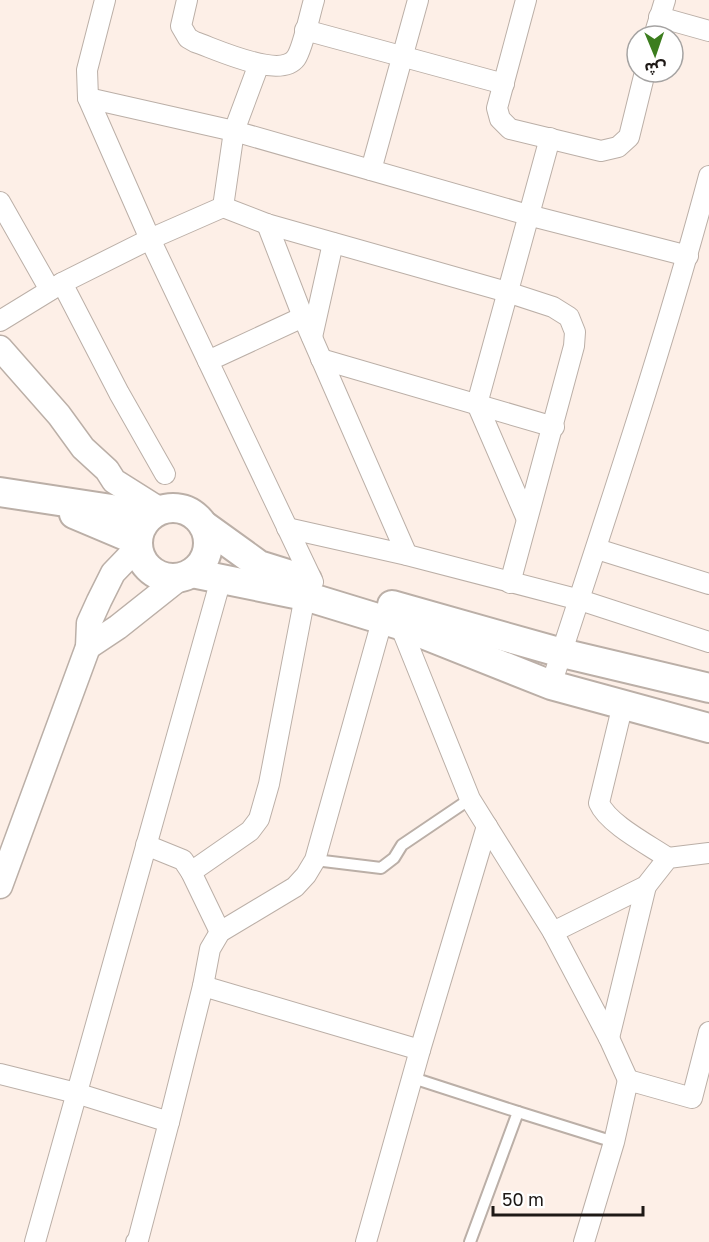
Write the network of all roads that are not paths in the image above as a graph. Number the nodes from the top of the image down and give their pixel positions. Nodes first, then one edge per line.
1 (105, 0) edge
2 (187, 0) edge
3 (314, 0) edge
4 (418, 0) edge
5 (526, 0) edge
6 (659, 18) edge
7 (305, 30) junction
8 (709, 31) edge
9 (403, 56) junction
10 (259, 64) junction
11 (504, 84) junction
12 (642, 84) edge
13 (88, 98) junction
14 (234, 131) junction
15 (550, 138) junction
16 (371, 170) junction
17 (709, 176) edge
18 (0, 202) edge
19 (222, 207) junction
20 (528, 215) junction
21 (267, 224) junction
22 (701, 237) edge
23 (150, 239) junction
24 (333, 243) junction
25 (688, 256) junction
26 (56, 287) junction
27 (507, 292) junction
28 (303, 317) junction
29 (0, 321) edge
30 (312, 337) junction
31 (0, 348) edge
32 (321, 359) junction
33 (208, 361) junction
34 (477, 404) junction
35 (554, 427) junction
36 (165, 474) dead end
37 (0, 492) edge
38 (36, 498) junction
39 (156, 512) junction
40 (526, 517) junction
41 (205, 526) junction
42 (287, 528) junction
43 (138, 544) junction
44 (597, 549) junction
45 (407, 555) junction
46 (187, 575) junction
47 (221, 579) junction
48 (510, 583) junction
49 (709, 584) edge
50 (309, 589) junction
51 (580, 600) junction
52 (391, 623) junction
53 (709, 642) edge
54 (88, 647) junction
55 (562, 653) junction
56 (551, 685) junction
57 (709, 688) edge
58 (623, 704) junction
59 (709, 728) edge
60 (470, 799) junction
61 (486, 826) junction
62 (146, 845) junction
63 (709, 853) edge
64 (668, 858) junction
65 (315, 860) junction
66 (191, 872) junction
67 (0, 886) edge
68 (646, 886) junction
69 (220, 932) junction
70 (553, 932) junction
71 (204, 986) junction
72 (709, 1032) edge
73 (609, 1038) junction
74 (420, 1050) junction
75 (0, 1074) edge
76 (413, 1078) junction
77 (628, 1080) junction
78 (76, 1093) junction
79 (700, 1100) edge
80 (518, 1112) junction
81 (170, 1122) junction
82 (614, 1142) junction
83 (139, 1241) edge
84 (35, 1242) edge
85 (366, 1242) edge
86 (470, 1242) edge
87 (584, 1242) edge

1 - 13 street
2 - 10 street
3 - 7 street
4 - 9 street
5 - 11 street
6 - 8 street
7 - 9 street
7 - 10 street
9 - 11 street
9 - 16 street
10 - 14 street
11 - 15 street
12 - 15 street
13 - 14 street
13 - 23 street
14 - 16 street
14 - 19 street
15 - 20 street
16 - 20 street
17 - 22 street
18 - 26 street
19 - 21 street
19 - 23 street
20 - 25 street
20 - 27 street
21 - 24 street
21 - 28 street
22 - 25 street
23 - 26 street
23 - 33 street
24 - 27 street
24 - 30 street
25 - 44 street
26 - 29 street
26 - 36 street
27 - 34 street
27 - 35 street
28 - 30 street
28 - 33 street
30 - 32 street
31 - 39 street
32 - 34 street
32 - 45 street
33 - 42 street
34 - 35 street
34 - 40 street
35 - 40 street
37 - 38 main road
38 - 39 main road
38 - 43 main road
39 - 41 main road
39 - 43 main road
40 - 48 street
41 - 46 main road
41 - 50 main road
42 - 45 street
42 - 50 street
43 - 46 main road
43 - 54 street
44 - 49 street
44 - 51 street
45 - 48 street
46 - 47 main road
46 - 54 street
47 - 50 main road
47 - 62 street
48 - 51 street
50 - 52 main road
50 - 55 main road
50 - 66 street
51 - 53 street
51 - 55 street
52 - 56 main road
52 - 60 street
52 - 65 street
54 - 67 street
55 - 56 street
55 - 57 main road
56 - 58 main road
58 - 59 main road
58 - 64 street
60 - 61 street
60 - 65 lane
61 - 70 street
61 - 74 street
62 - 66 street
62 - 78 street
63 - 64 street
64 - 68 street
65 - 69 street
66 - 69 street
68 - 70 street
68 - 73 street
69 - 71 street
70 - 73 street
71 - 74 street
71 - 81 street
72 - 79 street
73 - 77 street
74 - 76 street
75 - 78 street
76 - 80 lane
76 - 85 street
77 - 79 street
77 - 82 street
78 - 81 street
78 - 84 street
80 - 82 lane
80 - 86 lane
81 - 83 street
82 - 87 street

